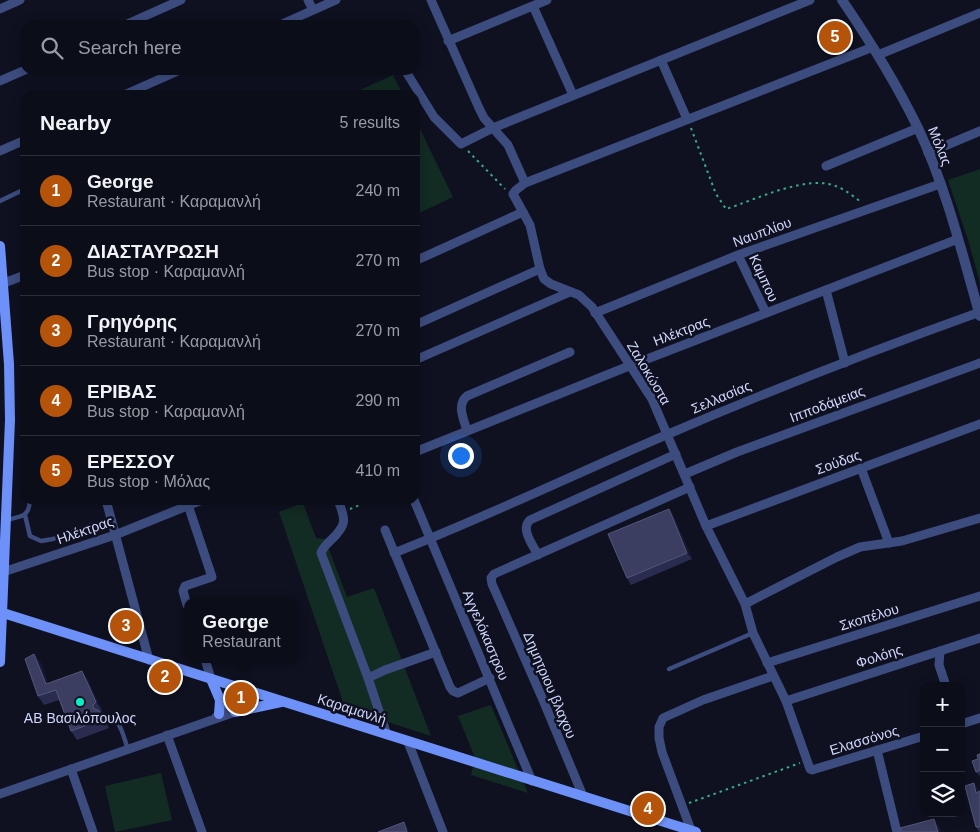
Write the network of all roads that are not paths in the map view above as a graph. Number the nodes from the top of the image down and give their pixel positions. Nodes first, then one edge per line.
1 (20, 0) edge
2 (180, 0) edge
3 (308, 0) edge
4 (336, 0) edge
5 (431, 0) edge
6 (547, 0) edge
7 (810, 0) edge
8 (842, 0) edge
9 (533, 6) junction
10 (0, 9) edge
11 (313, 10) junction
12 (980, 13) edge
13 (136, 20) edge
14 (291, 20) edge
15 (448, 40) junction
16 (876, 51) junction
17 (661, 60) junction
18 (20, 72) edge
19 (169, 75) edge
20 (408, 75) edge
21 (0, 81) edge
22 (135, 90) edge
23 (417, 90) edge
24 (420, 94) edge
25 (574, 95) junction
26 (687, 119) junction
27 (493, 128) junction
28 (918, 128) junction
29 (980, 131) edge
30 (20, 142) edge
31 (0, 151) edge
32 (928, 153) junction
33 (826, 166) dead end
34 (525, 183) junction
35 (940, 184) junction
36 (20, 191) edge
37 (0, 201) edge
38 (524, 212) junction
39 (958, 239) junction
40 (0, 246) edge
41 (738, 255) junction
42 (420, 259) edge
43 (540, 269) junction
44 (20, 277) edge
45 (4, 283) junction
46 (826, 290) junction
47 (570, 292) junction
48 (596, 313) junction
49 (766, 313) junction
50 (980, 313) edge
51 (420, 323) edge
52 (570, 352) dead end
53 (420, 358) edge
54 (845, 362) junction
55 (980, 363) edge
56 (629, 366) junction
57 (980, 424) edge
58 (467, 431) junction
59 (667, 434) junction
60 (420, 450) edge
61 (676, 454) junction
62 (861, 468) junction
63 (685, 474) junction
64 (690, 486) junction
65 (30, 505) edge
66 (107, 505) edge
67 (181, 505) edge
68 (186, 505) edge
69 (340, 505) edge
70 (416, 505) edge
71 (25, 515) junction
72 (980, 518) edge
73 (5, 521) junction
74 (92, 525) dead end
75 (706, 526) junction
76 (385, 530) dead end
77 (115, 535) junction
78 (431, 539) junction
79 (890, 543) junction
80 (394, 553) junction
81 (538, 555) junction
82 (3, 572) junction
83 (980, 596) edge
84 (185, 598) edge
85 (745, 604) junction
86 (1, 613) edge
87 (753, 633) junction
88 (980, 638) edge
89 (940, 651) junction
90 (436, 652) junction
91 (149, 660) junction
92 (0, 662) edge
93 (206, 663) edge
94 (767, 663) junction
95 (668, 669) dead end
96 (773, 676) junction
97 (368, 678) junction
98 (490, 678) junction
99 (211, 679) junction
100 (944, 682) edge
101 (248, 690) junction
102 (786, 701) junction
103 (284, 702) junction
104 (235, 712) junction
105 (103, 715) edge
106 (217, 717) junction
107 (980, 718) edge
108 (965, 723) edge
109 (167, 735) junction
110 (387, 735) junction
111 (920, 737) edge
112 (408, 742) junction
113 (128, 749) junction
114 (877, 750) junction
115 (71, 769) junction
116 (812, 770) joint
117 (532, 781) junction
118 (0, 794) edge
119 (583, 796) junction
120 (669, 828) edge
121 (693, 831) edge
122 (93, 832) edge
123 (202, 832) edge
124 (444, 832) edge
125 (897, 832) edge

1 - 10 street
2 - 13 street
3 - 11 street
4 - 11 street
5 - 15 street
6 - 9 street
7 - 17 street
8 - 16 street, Μόλας
9 - 15 street
9 - 25 street
11 - 14 street
12 - 16 street
15 - 27 street
16 - 26 street
16 - 28 street, Μόλας
17 - 25 street
17 - 26 street
18 - 21 street
19 - 22 street
20 - 23 street
24 - 27 street
25 - 27 street
26 - 34 street
27 - 34 street
28 - 32 street, Μόλας
28 - 33 street
29 - 32 street
30 - 31 street
32 - 35 street, Μόλας
34 - 38 street
35 - 39 street, Μόλας
35 - 41 street, Ναυπλίου
36 - 37 lane
38 - 42 street
38 - 43 street
39 - 46 street, Ηλέκτρας
39 - 50 street, Μόλας
40 - 45 main road
41 - 48 street, Ναυπλίου
41 - 49 street, Καμπου
43 - 47 street, Ζαλοκώστα
43 - 51 street
44 - 45 street
45 - 73 main road
46 - 49 street, Ηλέκτρας
46 - 54 street
47 - 48 street, Ζαλοκώστα
47 - 53 street
48 - 56 street, Ζαλοκώστα
49 - 56 street, Ηλέκτρας
50 - 54 street, Σελλασίας
52 - 58 street
54 - 59 street, Σελλασίας
55 - 63 street, Ιπποδάμειας
56 - 58 street, Ηλέκτρας
56 - 59 street, Ζαλοκώστα
57 - 62 street, Σούδας
58 - 60 street, Ηλέκτρας
59 - 61 street, Ζαλοκώστα
59 - 78 street, Σελλασίας
61 - 63 street, Ζαλοκώστα
61 - 81 street
62 - 75 street, Σούδας
62 - 79 street
63 - 64 street, Ζαλοκώστα
64 - 75 street, Ζαλοκώστα
64 - 81 street
65 - 71 lane
66 - 77 street
67 - 77 street, Ηλέκτρας
68 - 84 street
69 - 97 street
70 - 78 street, Αγγελόκαστρου
71 - 73 lane
71 - 74 lane
72 - 79 street
73 - 82 main road
75 - 85 street, Ζαλοκώστα
76 - 80 street
77 - 82 street, Ηλέκτρας
77 - 91 street
78 - 80 street, Σελλασίας
78 - 98 street, Αγγελόκαστρου
79 - 85 street
80 - 90 street
81 - 119 street, Δημητριου βλαχου
82 - 86 main road
83 - 94 street, Σκοπέλου
85 - 87 street, Ζαλοκώστα
86 - 91 main road, Καραμανλή
86 - 92 main road
87 - 94 street, Ζαλοκώστα
87 - 95 lane
88 - 89 street, Φολόης
89 - 100 street
89 - 102 street, Φολόης
90 - 97 street
90 - 98 street
91 - 99 main road, Καραμανλή
93 - 99 street
94 - 96 street, Ζαλοκώστα
96 - 102 street, Ζαλοκώστα
96 - 121 street
97 - 110 street
98 - 117 street, Αγγελόκαστρου
99 - 101 main road, Καραμανλή
99 - 106 main road
101 - 103 main road, Καραμανλή
101 - 104 street
101 - 106 street
102 - 116 street, Ζαλοκώστα
103 - 104 main road
103 - 110 main road, Καραμανλή
104 - 106 street
105 - 113 lane
106 - 109 street
107 - 108 street
109 - 113 street
109 - 123 street
110 - 112 main road, Καραμανλή
111 - 114 street, Ελασσόνος
112 - 117 main road, Καραμανλή
112 - 124 street
113 - 115 street
114 - 116 street, Ελασσόνος
114 - 125 street
115 - 118 street
115 - 122 street
117 - 119 main road, Καραμανλή
119 - 120 main road, Καραμανλή
120 - 121 main road, Καραμανλή

